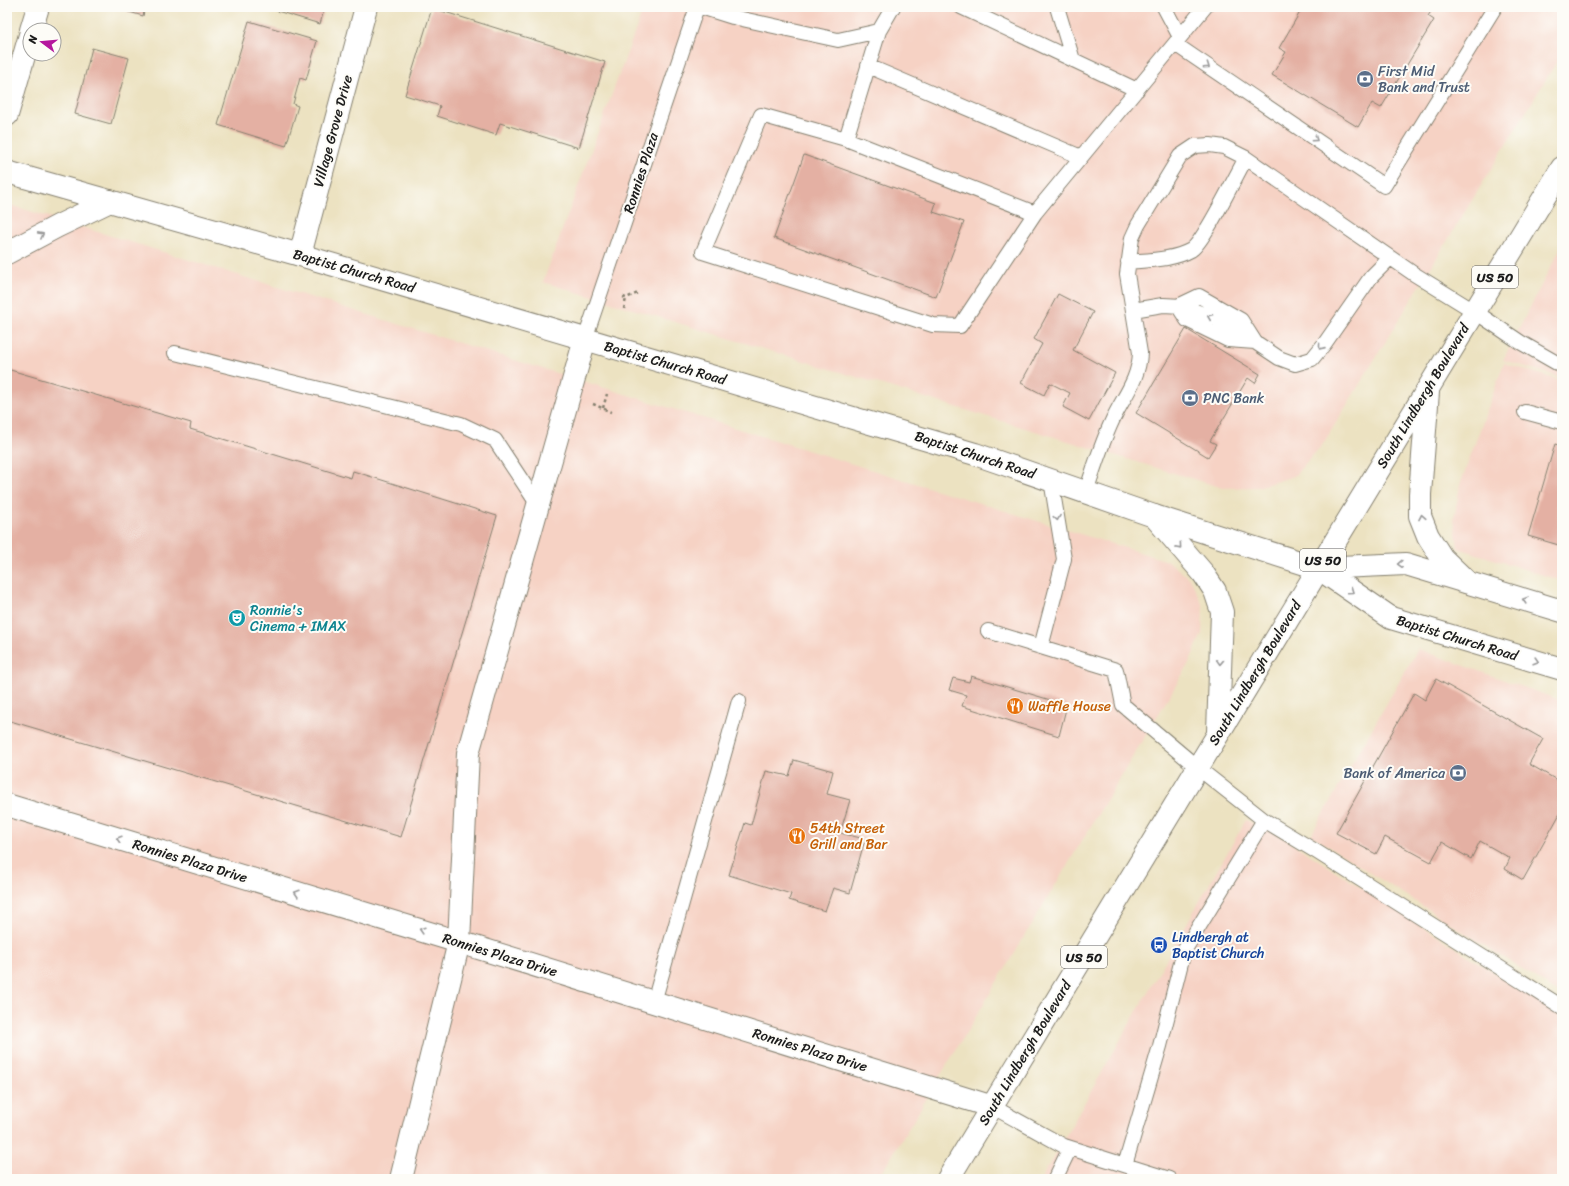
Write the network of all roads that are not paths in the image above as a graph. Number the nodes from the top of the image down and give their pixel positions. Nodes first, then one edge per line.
1 (38, 7) edge
2 (366, 7) edge
3 (697, 7) edge
4 (701, 7) edge
5 (893, 7) edge
6 (961, 7) edge
7 (1056, 7) edge
8 (1164, 7) edge
9 (1205, 7) edge
10 (1496, 7) edge
11 (33, 22) edge
12 (879, 31) junction
13 (1178, 41) junction
14 (1073, 60) junction
15 (22, 62) edge
16 (868, 66) junction
17 (1137, 90) junction
18 (7, 115) edge
19 (846, 139) junction
20 (1081, 157) junction
21 (1246, 158) junction
22 (1562, 168) edge
23 (7, 172) edge
24 (110, 201) junction
25 (1035, 214) junction
26 (7, 253) edge
27 (300, 255) junction
28 (1390, 258) junction
29 (1128, 262) junction
30 (1133, 310) junction
31 (1474, 311) junction
32 (585, 339) junction
33 (175, 353) dead end
34 (1562, 366) edge
35 (1428, 387) junction
36 (1525, 412) dead end
37 (1562, 422) edge
38 (1051, 480) junction
39 (1086, 492) junction
40 (538, 505) junction
41 (1154, 516) junction
42 (1318, 568) junction
43 (1467, 582) junction
44 (1562, 611) edge
45 (988, 631) dead end
46 (1041, 647) junction
47 (1562, 669) edge
48 (739, 701) dead end
49 (1218, 733) junction
50 (1198, 768) junction
51 (7, 805) edge
52 (1264, 820) junction
53 (459, 942) junction
54 (654, 1002) junction
55 (1562, 1007) edge
56 (993, 1107) junction
57 (1070, 1148) junction
58 (1125, 1165) junction
59 (401, 1179) edge
60 (948, 1179) edge
61 (1055, 1179) edge
62 (1169, 1179) edge

1 - 11 street
2 - 27 street, Village Grove Drive
3 - 32 lane, Ronnies Plaza
4 - 12 lane
5 - 12 lane
6 - 14 lane
7 - 14 lane
8 - 13 lane
9 - 13 lane
13 -> 10 lane
12 - 16 lane
13 - 17 lane
14 - 17 lane
15 - 18 street
16 - 19 lane
16 - 20 lane
17 - 20 lane
19 - 25 lane
19 - 25 lane
20 - 25 lane
21 - 28 lane
21 - 29 lane
21 - 29 lane
22 - 31 street, South Lindbergh Boulevard / US 50
23 - 24 street, Baptist Church Road
26 -> 24 street
24 - 27 street, Baptist Church Road
27 - 32 street, Baptist Church Road
28 -> 30 lane
28 - 31 lane
29 - 30 lane
30 - 39 lane
31 - 34 lane
31 - 35 street, South Lindbergh Boulevard / US 50
32 - 38 street, Baptist Church Road
32 - 40 street
33 - 40 lane
35 - 42 street, South Lindbergh Boulevard / US 50
43 -> 35 street
36 - 37 lane
38 - 39 street, Baptist Church Road
38 -> 46 lane
39 - 41 street, Baptist Church Road
40 - 53 street
41 - 42 street, Baptist Church Road
41 -> 49 street
43 -> 42 street, Baptist Church Road
42 -> 47 street, Baptist Church Road
42 - 49 street, South Lindbergh Boulevard / US 50
44 -> 43 street, Baptist Church Road
45 - 46 lane
46 - 50 lane
48 - 54 lane
49 - 50 street, South Lindbergh Boulevard / US 50
50 - 52 lane
50 - 56 street, South Lindbergh Boulevard / US 50
53 -> 51 street, Ronnies Plaza Drive
52 - 55 lane
52 - 58 lane
53 - 54 street, Ronnies Plaza Drive
53 - 59 street
54 - 56 street, Ronnies Plaza Drive
56 - 57 lane
56 - 60 street, South Lindbergh Boulevard / US 50
57 - 58 lane
57 - 61 lane
58 - 62 lane

